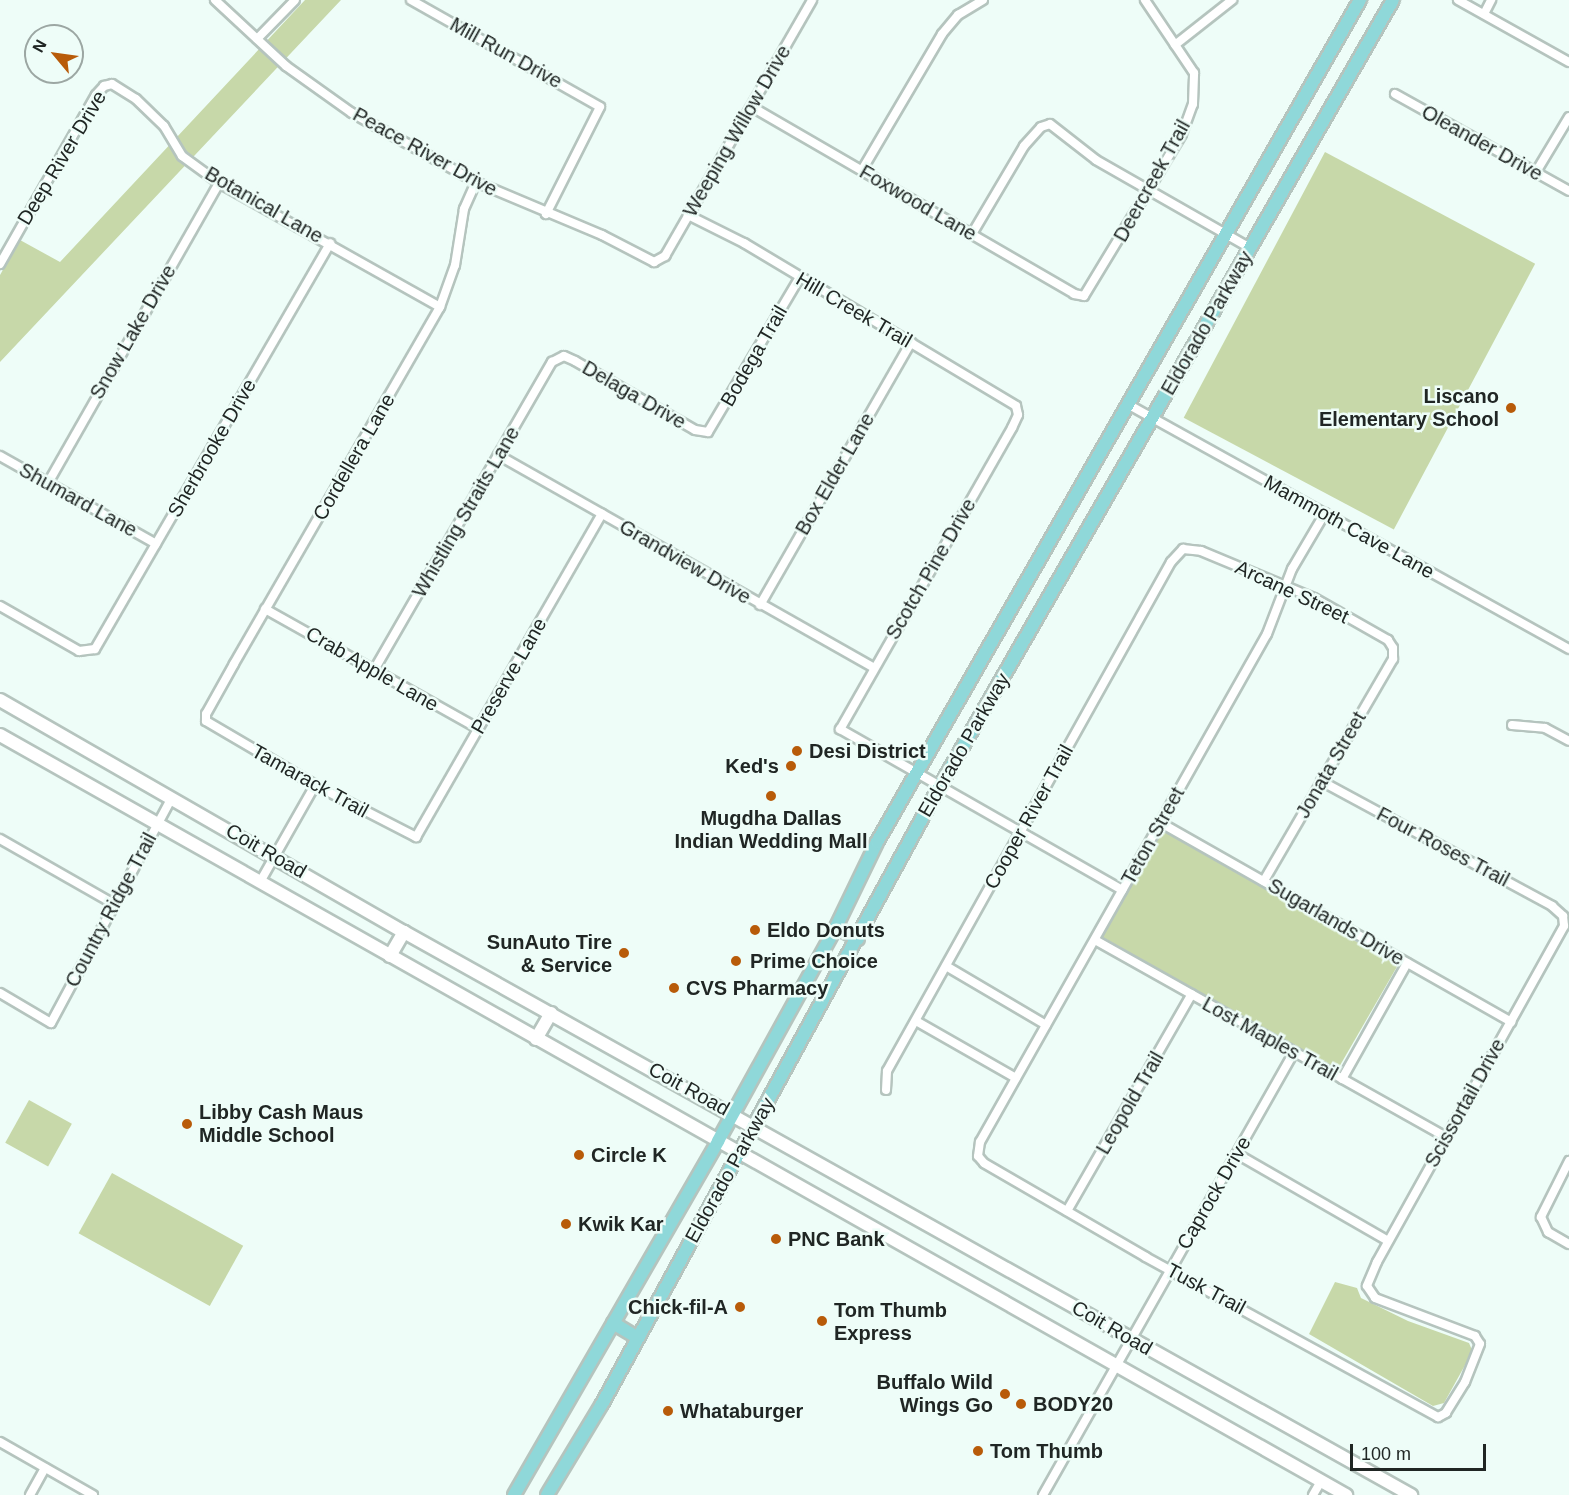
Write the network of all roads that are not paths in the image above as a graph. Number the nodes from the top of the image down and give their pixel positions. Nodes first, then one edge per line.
1 (215, 0) edge
2 (295, 0) edge
3 (411, 0) edge
4 (812, 0) edge
5 (983, 0) edge
6 (1145, 0) edge
7 (1232, 0) edge
8 (1360, 0) edge
9 (1393, 0) edge
10 (1458, 0) edge
11 (1491, 0) edge
12 (1484, 14) junction
13 (257, 39) junction
14 (1175, 45) junction
15 (1569, 62) edge
16 (106, 84) joint
17 (1395, 94) dead end
18 (752, 107) junction
19 (1569, 117) edge
20 (862, 171) junction
21 (1536, 172) junction
22 (476, 182) junction
23 (219, 183) junction
24 (1149, 189) junction
25 (1569, 192) edge
26 (546, 214) junction
27 (688, 215) junction
28 (972, 234) junction
29 (1227, 234) junction
30 (330, 243) junction
31 (1250, 248) junction
32 (660, 260) joint
33 (0, 264) edge
34 (799, 279) junction
35 (1084, 296) joint
36 (440, 308) junction
37 (911, 342) junction
38 (561, 357) joint
39 (1129, 405) junction
40 (1017, 409) joint
41 (1153, 416) junction
42 (708, 432) joint
43 (498, 455) junction
44 (0, 456) edge
45 (48, 483) junction
46 (1325, 513) junction
47 (602, 514) junction
48 (156, 544) junction
49 (1183, 549) joint
50 (1286, 586) junction
51 (759, 605) junction
52 (0, 606) edge
53 (265, 609) junction
54 (1393, 648) joint
55 (1569, 649) edge
56 (874, 668) junction
57 (374, 670) junction
58 (0, 700) edge
59 (207, 721) joint
60 (1512, 725) dead end
61 (479, 729) junction
62 (0, 735) edge
63 (1569, 741) edge
64 (917, 771) junction
65 (1321, 781) junction
66 (315, 784) junction
67 (941, 786) junction
68 (172, 797) junction
69 (1161, 822) junction
70 (158, 824) junction
71 (1021, 832) junction
72 (416, 837) joint
73 (0, 839) edge
74 (275, 855) junction
75 (1264, 881) junction
76 (260, 882) junction
77 (1122, 890) junction
78 (114, 904) junction
79 (1563, 916) joint
80 (836, 927) junction
81 (404, 932) junction
82 (858, 939) junction
83 (1095, 940) junction
84 (390, 956) junction
85 (1407, 963) junction
86 (946, 966) junction
87 (0, 993) edge
88 (1192, 994) junction
89 (551, 1013) junction
90 (916, 1021) junction
91 (1511, 1022) junction
92 (1046, 1025) junction
93 (536, 1039) junction
94 (1294, 1052) junction
95 (1016, 1078) junction
96 (1342, 1079) junction
97 (886, 1090) dead end
98 (732, 1113) junction
99 (756, 1126) junction
100 (1446, 1137) junction
101 (718, 1142) junction
102 (740, 1153) junction
103 (1237, 1154) junction
104 (978, 1156) joint
105 (1569, 1161) edge
106 (1067, 1211) junction
107 (1388, 1241) junction
108 (1569, 1244) edge
109 (1170, 1270) junction
110 (613, 1323) junction
111 (638, 1338) junction
112 (1131, 1339) junction
113 (1480, 1344) joint
114 (1116, 1365) junction
115 (0, 1442) edge
116 (45, 1468) junction
117 (1321, 1481) junction
118 (30, 1495) edge
119 (93, 1495) edge
120 (514, 1495) edge
121 (547, 1495) edge
122 (1042, 1495) edge
123 (1313, 1495) edge
124 (1346, 1495) edge
125 (1411, 1495) edge

1 - 13 street, Peace River Drive
2 - 13 street
3 - 26 street, Mill Run Drive
4 - 18 street, Weeping Willow Drive
5 - 20 street
6 - 14 street, Deercreek Trail
7 - 14 street
8 - 29 main road, Eldorado Parkway
9 - 31 main road, Eldorado Parkway
10 - 12 street
11 - 12 street
12 - 15 street
13 - 22 street, Peace River Drive
14 - 24 street, Deercreek Trail
16 - 23 street, Botanical Lane
16 - 33 street, Deep River Drive
17 - 21 street, Oleander Drive
18 - 20 street, Foxwood Lane
18 - 27 street, Weeping Willow Drive
19 - 21 street
20 - 28 street, Foxwood Lane
21 - 25 street, Oleander Drive
22 - 26 street, Peace River Drive
22 - 36 street, Cordellera Lane
23 - 30 street, Botanical Lane
23 - 45 street, Snow Lake Drive
24 - 28 street
24 - 29 street
24 - 35 street, Deercreek Trail
26 - 32 street, Peace River Drive
27 - 32 street, Weeping Willow Drive
27 - 34 street, Hill Creek Trail
28 - 35 street, Foxwood Lane
29 - 31 street
29 - 39 main road, Eldorado Parkway
30 - 36 street, Botanical Lane
30 - 48 street, Sherbrooke Drive
31 - 41 main road, Eldorado Parkway
34 - 37 street, Hill Creek Trail
34 - 42 street, Bodega Trail
36 - 53 street, Cordellera Lane
37 - 40 street, Hill Creek Trail
37 - 51 street, Box Elder Lane
38 - 42 street, Delaga Drive
38 - 43 street, Whistling Straits Lane
39 - 41 street, Mammoth Cave Lane
39 - 64 main road, Eldorado Parkway
40 - 56 street, Scotch Pine Drive
41 - 46 street, Mammoth Cave Lane
41 - 67 main road, Eldorado Parkway
43 - 47 street, Grandview Drive
43 - 57 street, Whistling Straits Lane
44 - 45 street, Shumard Lane
45 - 48 street, Shumard Lane
46 - 50 street, Teton Street
46 - 55 street, Mammoth Cave Lane
47 - 51 street, Grandview Drive
47 - 61 street, Preserve Lane
48 - 52 street, Sherbrooke Drive
49 - 50 street, Arcane Street
49 - 71 street, Cooper River Trail
50 - 54 street, Arcane Street
50 - 69 street, Teton Street
51 - 56 street, Grandview Drive
53 - 57 street, Crab Apple Lane
53 - 59 street, Cordellera Lane
54 - 65 street, Jonata Street
56 - 64 street, Scotch Pine Drive
57 - 61 street, Crab Apple Lane
58 - 68 main road, Coit Road
59 - 66 street, Tamarack Trail
60 - 63 street
61 - 72 street, Preserve Lane
62 - 70 main road, Coit Road
64 - 67 street
64 - 80 main road, Eldorado Parkway
65 - 75 street, Jonata Street
65 - 79 street, Four Roses Trail
66 - 72 street, Tamarack Trail
66 - 74 street
67 - 71 street
67 - 82 main road, Eldorado Parkway
68 - 70 street, Country Ridge Trail
68 - 74 main road, Coit Road
69 - 75 street, Sugarlands Drive
69 - 77 street, Teton Street
70 - 76 main road, Coit Road
70 - 78 street, Country Ridge Trail
71 - 77 street
71 - 86 street, Cooper River Trail
73 - 78 street
74 - 76 street
74 - 81 main road, Coit Road
75 - 85 street, Sugarlands Drive
76 - 84 main road, Coit Road
77 - 83 street, Teton Street
78 - 87 street, Country Ridge Trail
79 - 91 street, Scissortail Drive
80 - 82 main road
80 - 98 main road, Eldorado Parkway
81 - 84 main road
81 - 89 main road, Coit Road
82 - 99 main road, Eldorado Parkway
83 - 88 street, Lost Maples Trail
83 - 92 street, Teton Street
84 - 93 main road, Coit Road
85 - 91 street, Sugarlands Drive
85 - 96 street
86 - 90 street, Cooper River Trail
86 - 92 street
88 - 94 street, Lost Maples Trail
88 - 106 street, Leopold Trail
89 - 93 main road
89 - 98 main road, Coit Road
90 - 95 street
90 - 97 street, Cooper River Trail
91 - 100 street, Scissortail Drive
92 - 95 street, Teton Street
93 - 101 main road, Coit Road
94 - 96 street, Lost Maples Trail
94 - 103 street, Caprock Drive
95 - 104 street, Teton Street
96 - 100 street, Lost Maples Trail
98 - 99 main road, Coit Road
98 - 101 main road, Eldorado Parkway
99 - 102 main road, Eldorado Parkway
99 - 112 main road, Coit Road
100 - 107 street, Scissortail Drive
101 - 102 main road, Coit Road
101 - 110 main road, Eldorado Parkway
102 - 111 main road, Eldorado Parkway
102 - 114 main road, Coit Road
103 - 107 street
103 - 109 street, Caprock Drive
104 - 106 street, Tusk Trail
105 - 108 street
106 - 109 street, Tusk Trail
107 - 113 street, Scissortail Drive
109 - 112 street, Caprock Drive
109 - 113 street, Tusk Trail
110 - 111 main road
110 - 120 main road, Eldorado Parkway
111 - 121 main road, Eldorado Parkway
112 - 114 street, Caprock Drive
112 - 125 main road, Coit Road
114 - 117 main road, Coit Road
114 - 122 street, Caprock Drive
115 - 116 street
116 - 118 street
116 - 119 street
117 - 123 street
117 - 124 main road, Coit Road

